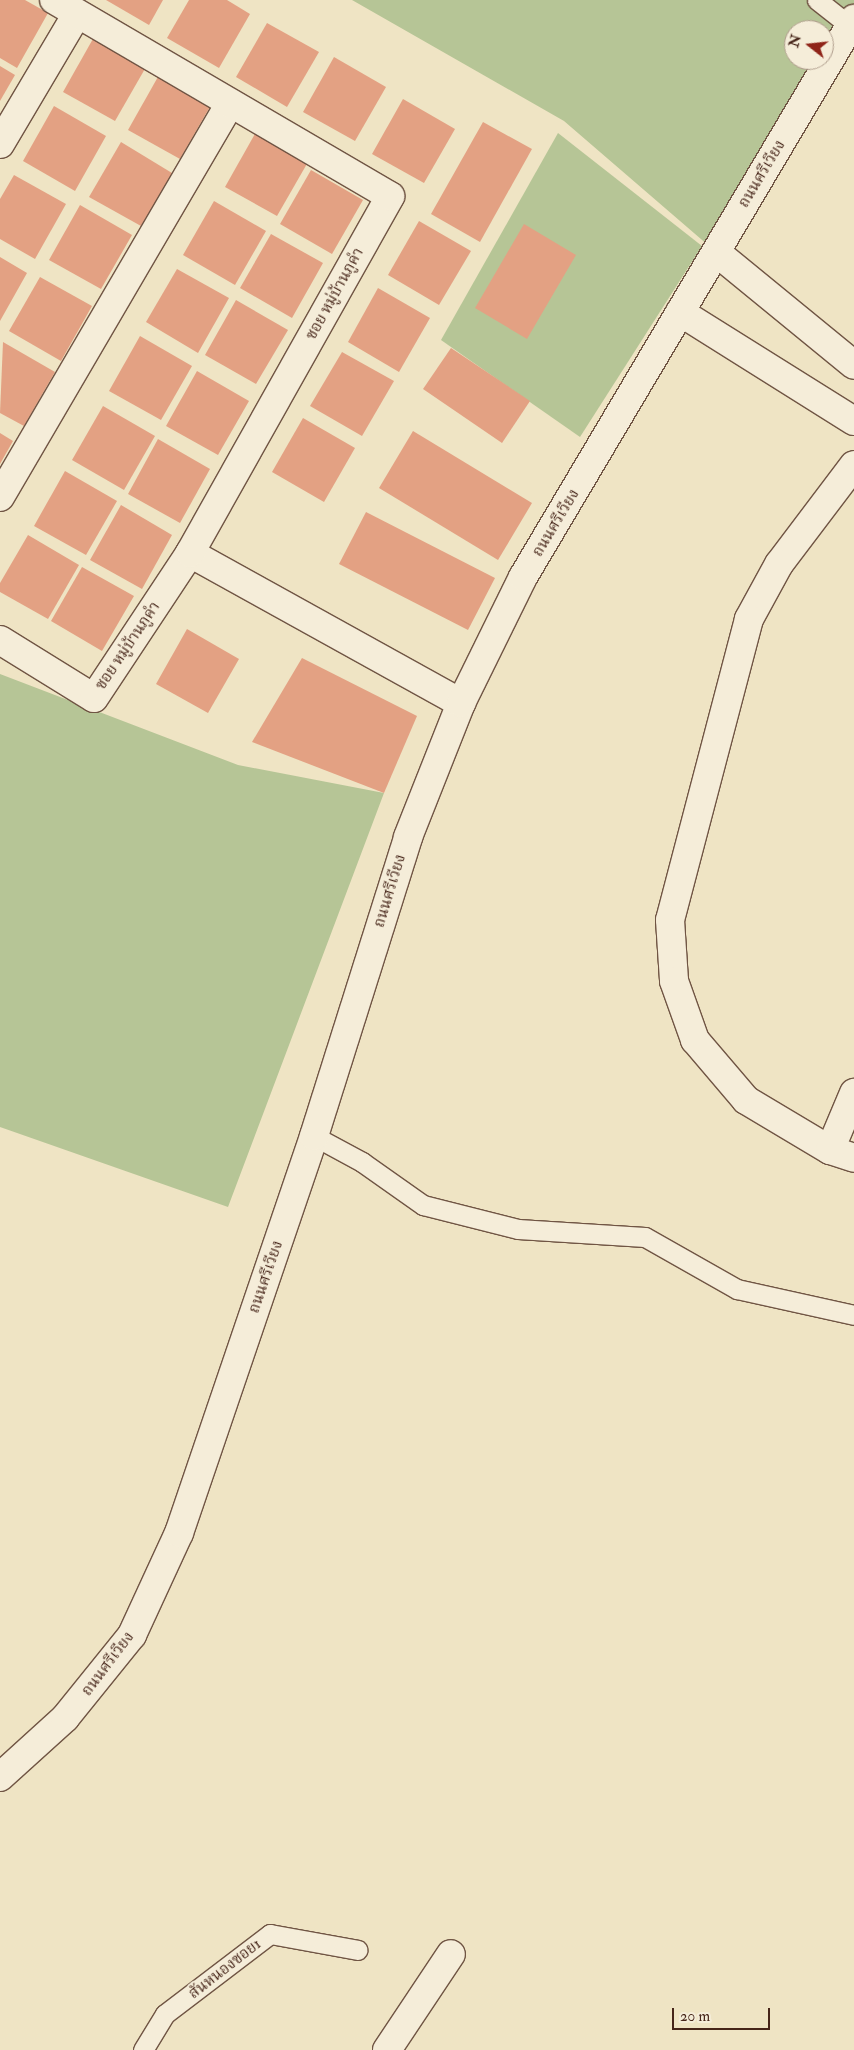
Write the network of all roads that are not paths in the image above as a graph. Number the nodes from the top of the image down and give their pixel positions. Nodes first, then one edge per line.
1 (54, 0) edge
2 (818, 0) edge
3 (77, 14) junction
4 (853, 22) edge
5 (230, 103) junction
6 (0, 144) edge
7 (716, 252) junction
8 (680, 312) junction
9 (854, 365) edge
10 (854, 421) edge
11 (854, 465) edge
12 (0, 497) edge
13 (190, 553) junction
14 (0, 640) edge
15 (461, 703) junction
16 (854, 1092) edge
17 (314, 1136) junction
18 (842, 1154) edge
19 (854, 1316) edge
20 (0, 1777) edge
21 (358, 1950) dead end
22 (452, 1954) dead end
23 (143, 2050) edge
24 (387, 2050) edge

1 - 3 street, ซอย หมู่บ้านภูคำ
2 - 4 lane
3 - 5 street, ซอย หมู่บ้านภูคำ
3 - 6 street
4 - 7 street, ถนนศรีเวียง
5 - 12 street
5 - 13 street, ซอย หมู่บ้านภูคำ
7 - 8 street, ถนนศรีเวียง
7 - 9 street
8 - 10 street
8 - 15 street, ถนนศรีเวียง
11 - 18 street
13 - 14 street, ซอย หมู่บ้านภูคำ
13 - 15 street
15 - 17 street, ถนนศรีเวียง
16 - 18 street
17 - 19 lane
17 - 20 street, ถนนศรีเวียง
21 - 23 lane, สันหนองซอย1
22 - 24 street

